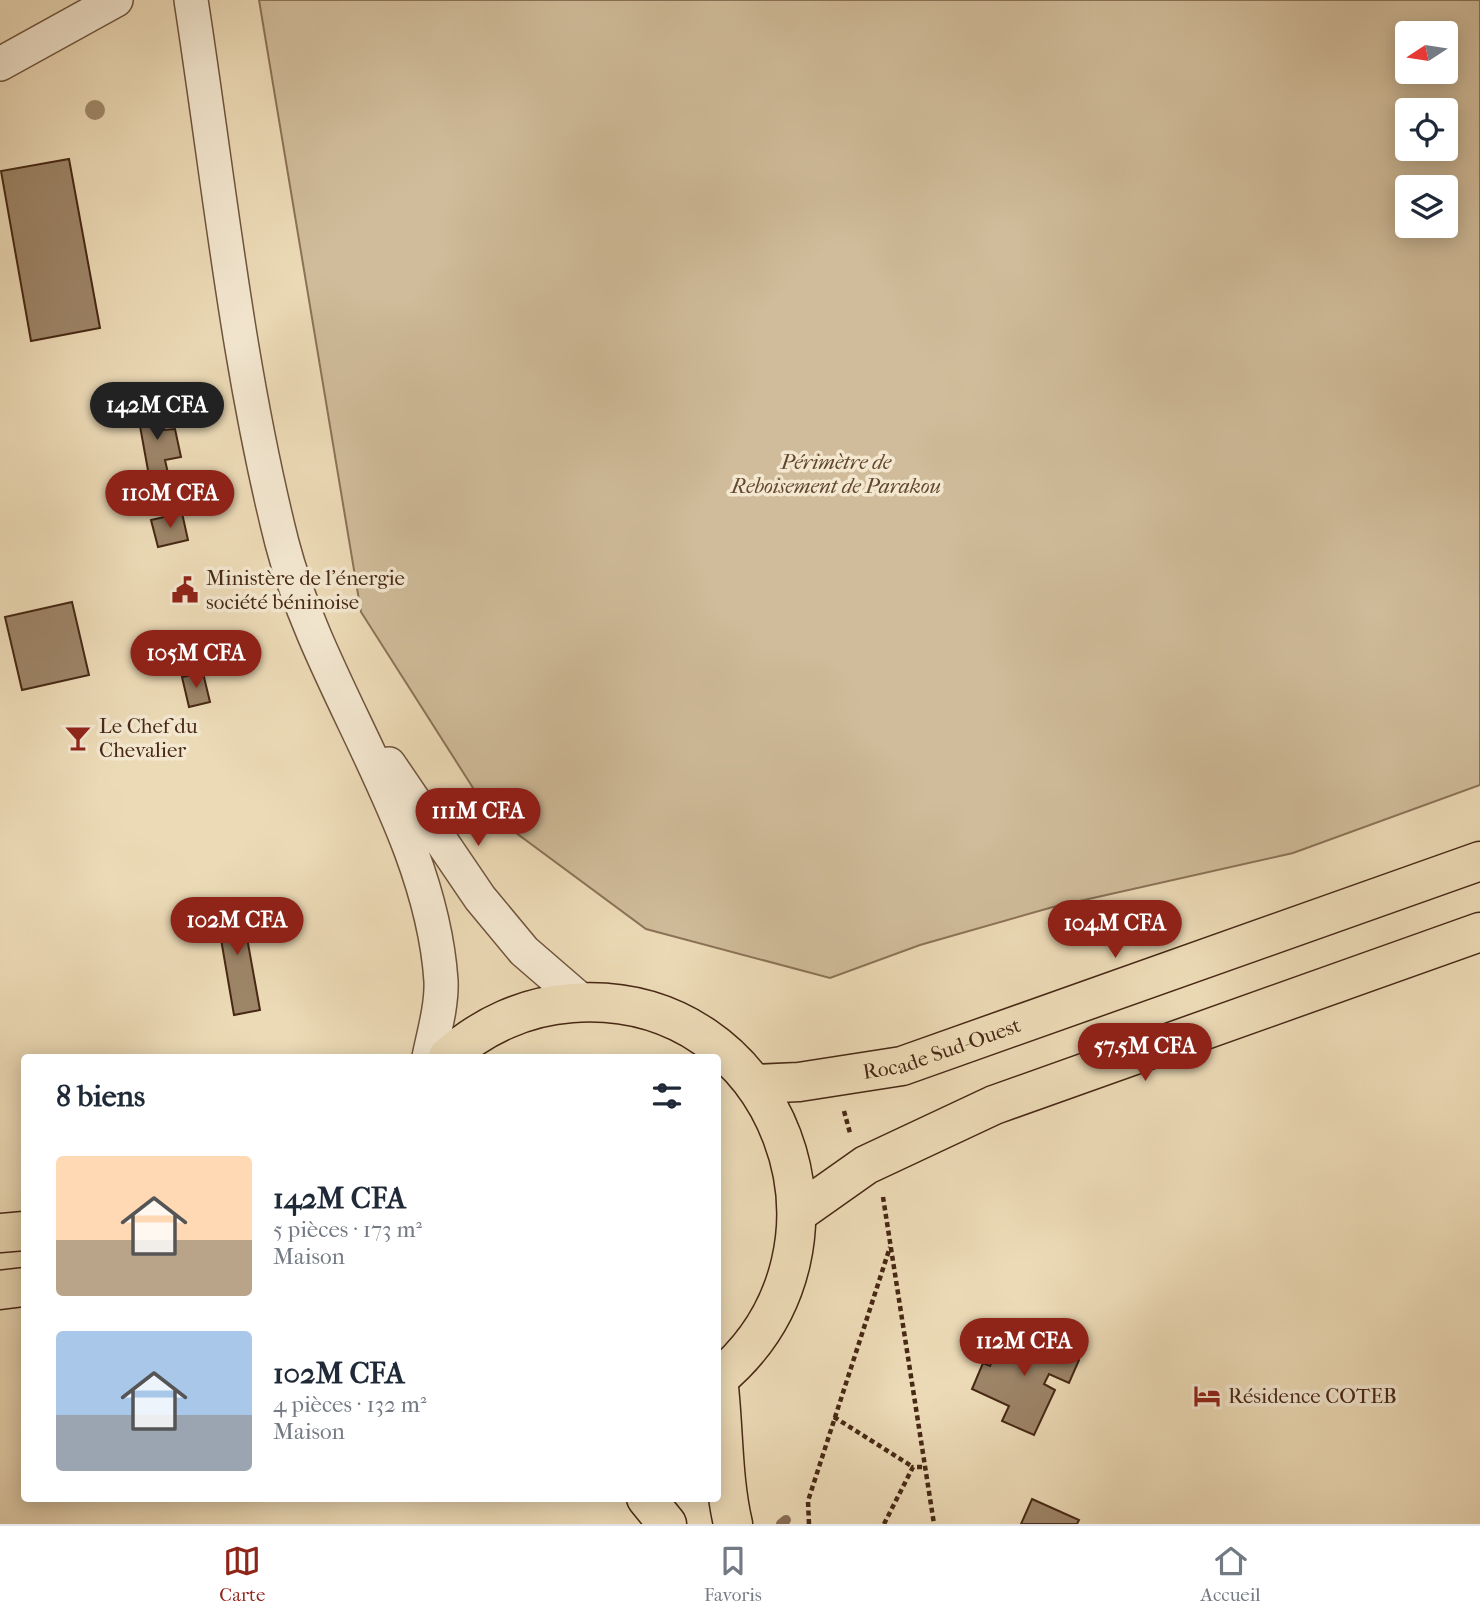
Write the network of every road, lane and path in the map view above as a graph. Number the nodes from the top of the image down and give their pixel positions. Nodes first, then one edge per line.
1 (116, 0) edge
2 (191, 0) edge
3 (0, 64) edge
4 (352, 714) junction
5 (1480, 861) edge
6 (1480, 932) edge
7 (583, 1002) junction
8 (429, 1054) edge
9 (452, 1054) edge
10 (838, 1077) junction
11 (754, 1084) junction
12 (866, 1165) junction
13 (798, 1213) junction
14 (21, 1231) edge
15 (0, 1233) edge
16 (892, 1244) junction
17 (21, 1287) edge
18 (0, 1290) edge
19 (721, 1376) edge
20 (721, 1402) edge
21 (833, 1417) junction
22 (913, 1467) junction
23 (925, 1467) junction
24 (649, 1502) edge
25 (667, 1524) edge
26 (733, 1524) edge
27 (809, 1524) edge
28 (884, 1524) edge
29 (934, 1524) edge

1 - 3 street
2 - 4 street
4 - 7 street
4 - 8 street
5 - 10 main road, Rocade Sud-Ouest
6 - 12 main road
7 - 9 main road
7 - 11 main road
10 - 11 main road, Rocade Sud-Ouest
10 - 12 path
11 - 13 main road
12 - 13 main road
12 - 16 path
13 - 19 main road
14 - 15 main road
16 - 21 path
16 - 23 path
17 - 18 main road
20 - 26 main road
21 - 22 path
21 - 27 path
22 - 23 path
22 - 28 path
23 - 29 path
24 - 25 main road

